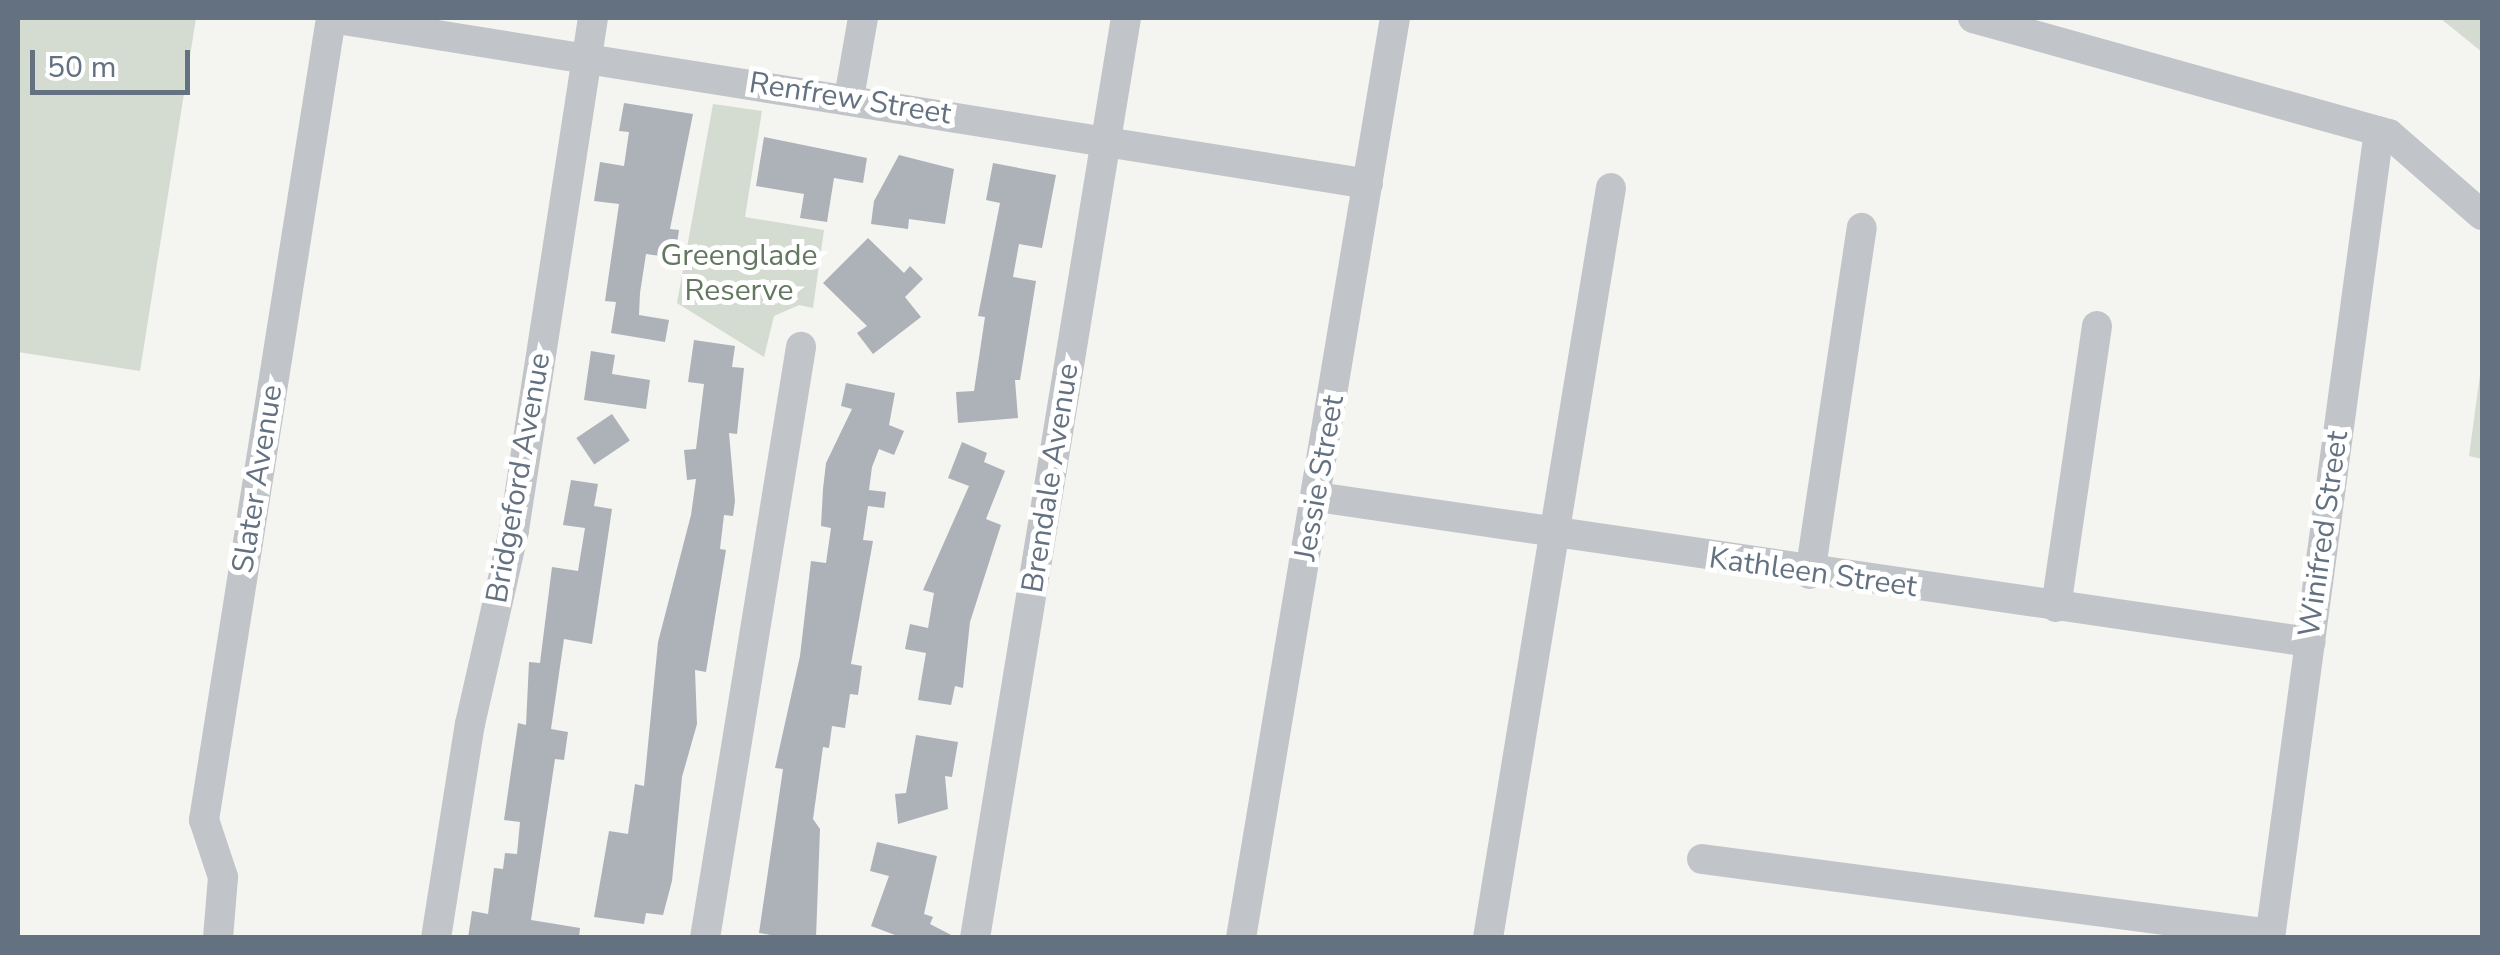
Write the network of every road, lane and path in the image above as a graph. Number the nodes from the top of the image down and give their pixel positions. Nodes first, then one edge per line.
1 (331, 18) edge
2 (593, 18) edge
3 (863, 18) edge
4 (1126, 18) edge
5 (1395, 18) edge
6 (1973, 18) edge
7 (587, 56) junction
8 (849, 98) junction
9 (2379, 131) junction
10 (1106, 140) junction
11 (1368, 184) junction
12 (1611, 188) dead end
13 (2482, 215) edge
14 (1862, 228) dead end
15 (2098, 326) dead end
16 (802, 347) dead end
17 (1317, 497) junction
18 (1557, 535) junction
19 (1810, 574) junction
20 (2056, 607) junction
21 (2310, 642) junction
22 (1702, 859) dead end
23 (2270, 936) edge
24 (218, 938) edge
25 (436, 938) edge
26 (705, 938) edge
27 (975, 938) edge
28 (1241, 938) edge
29 (1488, 938) edge

1 - 7 street, Renfrew Street
1 - 24 street, Slater Avenue
2 - 7 street, Bridgeford Avenue
3 - 8 street
4 - 10 street, Brendale Avenue
5 - 11 street, Jessie Street
6 - 9 street
7 - 8 street, Renfrew Street
7 - 25 street, Bridgeford Avenue
8 - 10 street, Renfrew Street
9 - 13 street
9 - 21 street, Winifred Street
10 - 11 street, Renfrew Street
10 - 27 street, Brendale Avenue
11 - 17 street, Jessie Street
12 - 18 street
14 - 19 street
15 - 20 street
16 - 26 street
17 - 18 street, Kathleen Street
17 - 28 street, Jessie Street
18 - 19 street, Kathleen Street
18 - 29 street
19 - 20 street, Kathleen Street
20 - 21 street, Kathleen Street
21 - 23 street, Winifred Street
22 - 23 street

